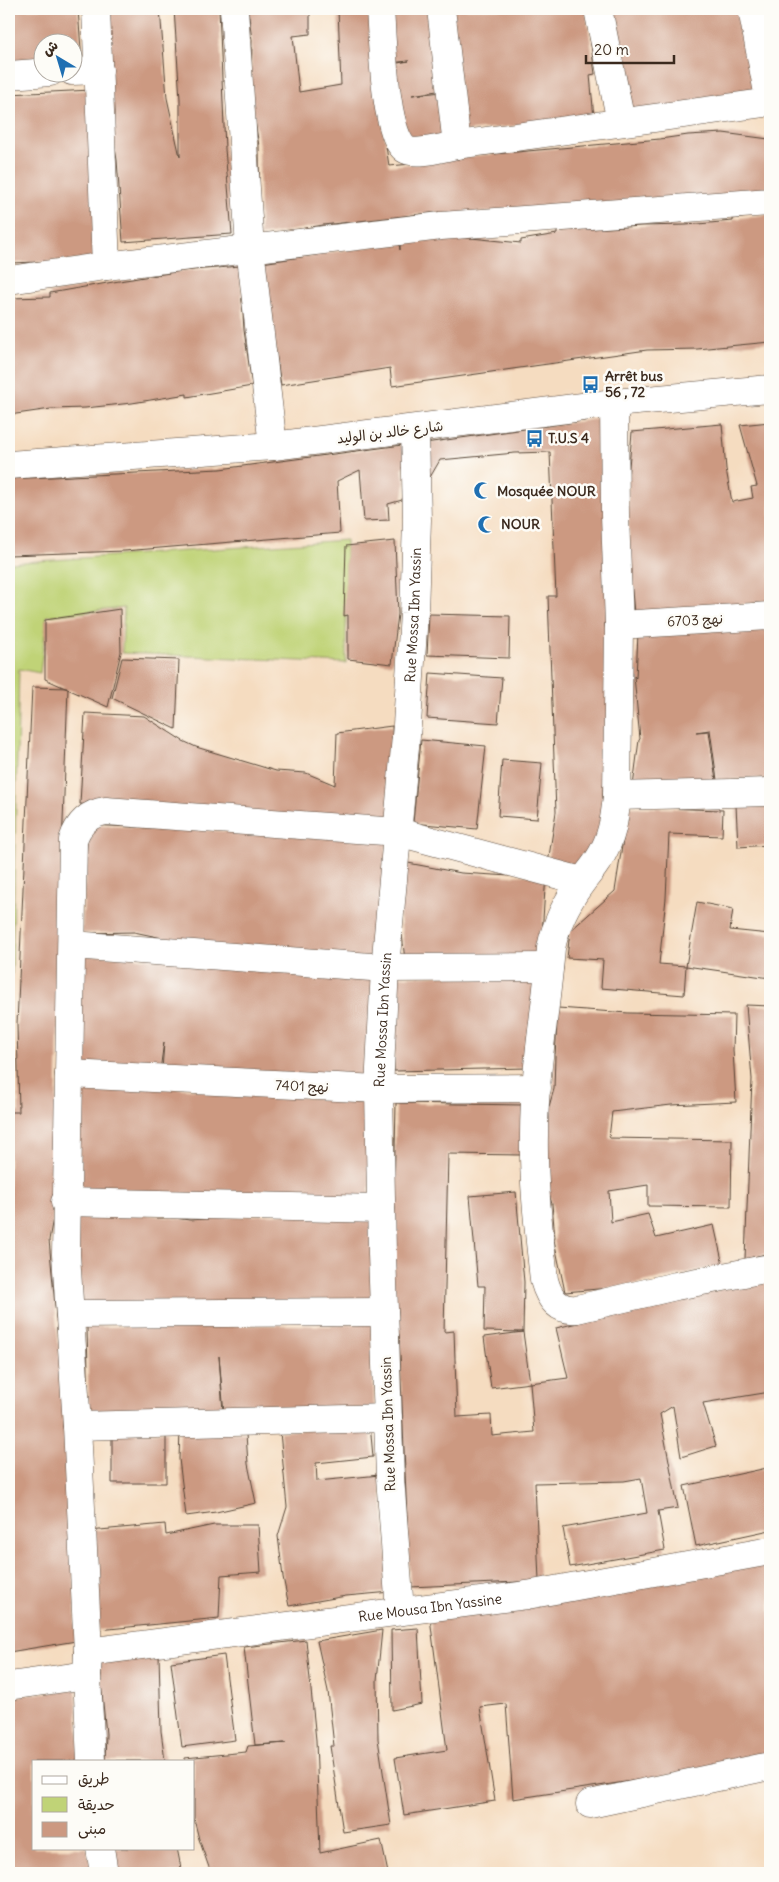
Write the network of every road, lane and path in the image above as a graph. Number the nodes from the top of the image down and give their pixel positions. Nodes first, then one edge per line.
1 (96, 9) edge
2 (234, 9) edge
3 (380, 9) edge
4 (442, 9) edge
5 (598, 9) edge
6 (752, 9) edge
7 (86, 70) edge
8 (32, 73) edge
9 (9, 75) edge
10 (770, 103) edge
11 (621, 122) junction
12 (456, 144) junction
13 (770, 202) edge
14 (250, 248) junction
15 (106, 266) junction
16 (9, 280) edge
17 (770, 388) edge
18 (614, 403) junction
19 (415, 429) junction
20 (273, 446) junction
21 (9, 465) edge
22 (770, 616) edge
23 (619, 625) junction
24 (770, 792) edge
25 (617, 796) junction
26 (398, 832) junction
27 (582, 882) junction
28 (72, 945) junction
29 (550, 967) junction
30 (385, 968) junction
31 (69, 1074) junction
32 (537, 1088) junction
33 (379, 1089) junction
34 (65, 1202) junction
35 (381, 1209) junction
36 (770, 1268) edge
37 (384, 1312) junction
38 (70, 1314) junction
39 (388, 1418) junction
40 (77, 1426) junction
41 (770, 1551) edge
42 (400, 1611) junction
43 (88, 1664) junction
44 (9, 1686) edge
45 (91, 1760) edge
46 (770, 1766) edge
47 (590, 1804) dead end
48 (100, 1850) edge
49 (104, 1873) edge

1 - 7 street
2 - 14 street
3 - 12 street
4 - 12 street
5 - 11 street
6 - 10 street
7 - 15 street
8 - 9 street
10 - 11 street
11 - 12 street
13 - 14 street
14 - 15 street
14 - 20 street
15 - 16 street
17 - 18 street, شارع خالد بن الوليد
18 - 19 street, شارع خالد بن الوليد
18 - 23 street
19 - 20 street, شارع خالد بن الوليد
19 - 26 street, Rue Mossa Ibn Yassin
20 - 21 street, شارع خالد بن الوليد
22 - 23 street, نهج 6703
23 - 25 street
24 - 25 street
25 - 27 street
26 - 27 street
26 - 28 street
26 - 30 street, Rue Mossa Ibn Yassin
27 - 29 street
28 - 30 street
28 - 31 street
29 - 30 street
29 - 32 street
30 - 33 street, Rue Mossa Ibn Yassin
31 - 33 street, نهج 7401
31 - 34 street
32 - 33 street, نهج 7401
32 - 36 street
33 - 35 street, Rue Mossa Ibn Yassin
34 - 35 street
34 - 38 street
35 - 37 street, Rue Mossa Ibn Yassin
37 - 38 street
37 - 39 street, Rue Mossa Ibn Yassin
38 - 40 street
39 - 40 street
39 - 42 street, Rue Mossa Ibn Yassin
40 - 43 street
41 - 42 street, Rue Mousa Ibn Yassine
42 - 43 street, Rue Mousa Ibn Yassine
43 - 44 street, Rue Mousa Ibn Yassine
43 - 45 street
46 - 47 street
48 - 49 street

